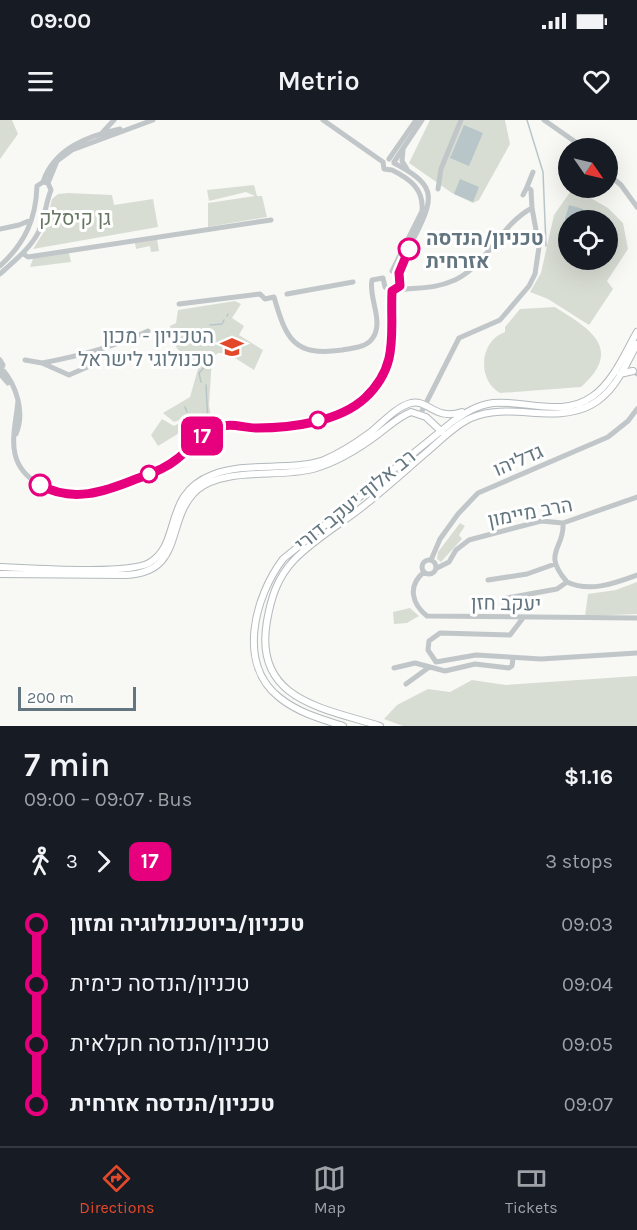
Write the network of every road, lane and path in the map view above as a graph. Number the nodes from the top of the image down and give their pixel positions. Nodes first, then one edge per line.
1 (115, 120) edge
2 (153, 120) edge
3 (323, 120) edge
4 (416, 120) edge
5 (422, 120) edge
6 (461, 120) edge
7 (544, 120) edge
8 (111, 133) junction
9 (99, 135) junction
10 (570, 138) edge
11 (404, 146) junction
12 (390, 163) junction
13 (408, 170) junction
14 (532, 172) dead end
15 (618, 182) edge
16 (45, 183) junction
17 (527, 187) junction
18 (438, 189) dead end
19 (39, 195) junction
20 (523, 195) dead end
21 (47, 196) junction
22 (637, 207) edge
23 (532, 208) junction
24 (31, 219) junction
25 (271, 220) dead end
26 (14, 226) junction
27 (0, 229) edge
28 (26, 234) junction
29 (25, 255) dead end
30 (0, 266) edge
31 (395, 272) junction
32 (0, 274) edge
33 (383, 278) junction
34 (400, 280) junction
35 (352, 282) dead end
36 (415, 288) junction
37 (395, 290) junction
38 (287, 294) dead end
39 (179, 303) dead end
40 (148, 331) dead end
41 (637, 332) edge
42 (637, 344) edge
43 (88, 354) junction
44 (0, 360) edge
45 (25, 360) dead end
46 (42, 363) junction
47 (629, 369) edge
48 (1, 372) edge
49 (426, 406) junction
50 (637, 408) edge
51 (471, 409) junction
52 (434, 411) junction
53 (423, 415) junction
54 (447, 425) junction
55 (440, 431) junction
56 (448, 434) junction
57 (430, 440) junction
58 (637, 497) edge
59 (563, 523) junction
60 (431, 560) junction
61 (555, 564) junction
62 (0, 567) edge
63 (437, 567) junction
64 (424, 572) junction
65 (0, 574) edge
66 (637, 575) edge
67 (488, 580) dead end
68 (567, 582) junction
69 (502, 599) dead end
70 (523, 618) junction
71 (637, 618) edge
72 (637, 653) edge
73 (513, 657) junction
74 (394, 668) dead end
75 (428, 668) junction
76 (406, 684) dead end
77 (343, 726) edge
78 (380, 726) edge

1 - 8 street
1 - 9 street
2 - 8 street
3 - 12 street
4 - 12 street
5 - 11 street
6 - 18 street
7 - 10 street
8 - 9 street
8 - 16 street
9 - 16 street
11 - 12 street
11 - 13 street
12 - 13 street
12 - 31 street
13 - 31 street
14 - 17 street
15 - 22 street
16 - 19 street
16 - 21 street
17 - 20 street
17 - 23 street
19 - 21 street
19 - 24 street
21 - 32 street
23 - 36 street
23 - 49 street
24 - 26 street
24 - 28 street
25 - 29 street
26 - 27 street
26 - 28 street
28 - 30 street
31 - 33 street
31 - 34 street
33 - 37 street
33 - 39 street
34 - 36 street
34 - 37 street
35 - 38 street
36 - 37 street
37 - 48 street
40 - 43 street
41 - 47 main road, רב אלוף יעקב דורי
42 - 47 main road
43 - 46 street
43 - 46 street
44 - 48 street
45 - 46 street
47 - 51 main road, רב אלוף יעקב דורי
47 - 56 main road, רב אלוף יעקב דורי
49 - 52 main road
49 - 53 street
49 - 62 main road
50 - 60 street, גדליהו
51 - 52 main road
51 - 54 main road, רב אלוף יעקב דורי
52 - 54 main road
53 - 55 main road
53 - 57 main road
53 - 65 main road
54 - 55 main road, רב אלוף יעקב דורי
54 - 56 main road
55 - 56 main road
55 - 57 main road, רב אלוף יעקב דורי
56 - 78 main road, רב אלוף יעקב דורי
57 - 77 main road, רב אלוף יעקב דורי
58 - 59 street, הרב מיימון
59 - 61 street
59 - 63 street, הרב מיימון
60 - 63 street
60 - 64 street, גדליהו
61 - 67 street
61 - 68 street
63 - 64 street
64 - 70 street, יעקב חזן
66 - 68 street
68 - 69 street
70 - 71 street, יעקב חזן
70 - 73 street
72 - 73 street
73 - 75 street
74 - 75 street
75 - 76 street

